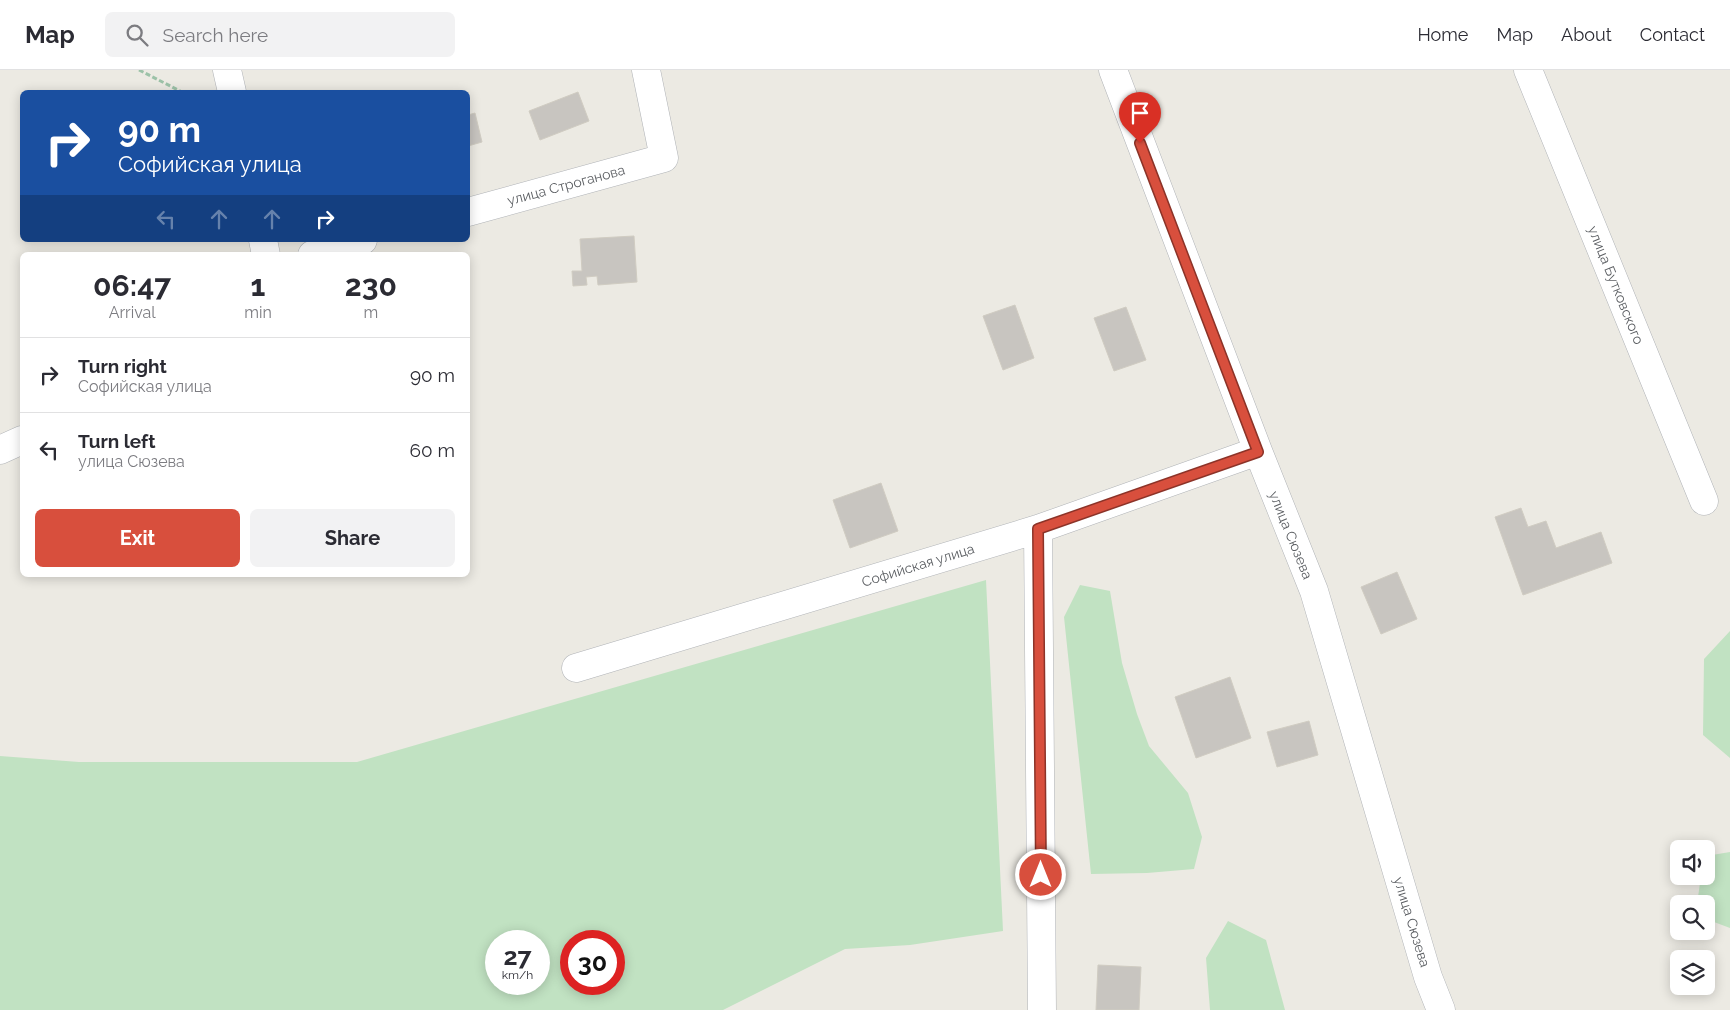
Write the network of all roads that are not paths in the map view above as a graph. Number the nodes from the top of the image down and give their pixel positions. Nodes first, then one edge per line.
1 (227, 70) edge
2 (646, 70) edge
3 (1112, 70) edge
4 (1528, 70) edge
5 (232, 90) edge
6 (470, 211) edge
7 (356, 242) edge
8 (322, 252) edge
9 (20, 441) edge
10 (0, 450) edge
11 (1258, 452) junction
12 (1704, 501) dead end
13 (1038, 529) junction
14 (576, 668) dead end
15 (1042, 1010) edge
16 (1441, 1010) edge

1 - 5 street
2 - 6 street, улица Строганова
3 - 11 street, улица Сюзева
4 - 12 street, улица Бутковского
7 - 8 street
9 - 10 street
11 - 13 street, Софийская улица
11 - 16 street, улица Сюзева
13 - 14 street, Софийская улица
13 - 15 street

